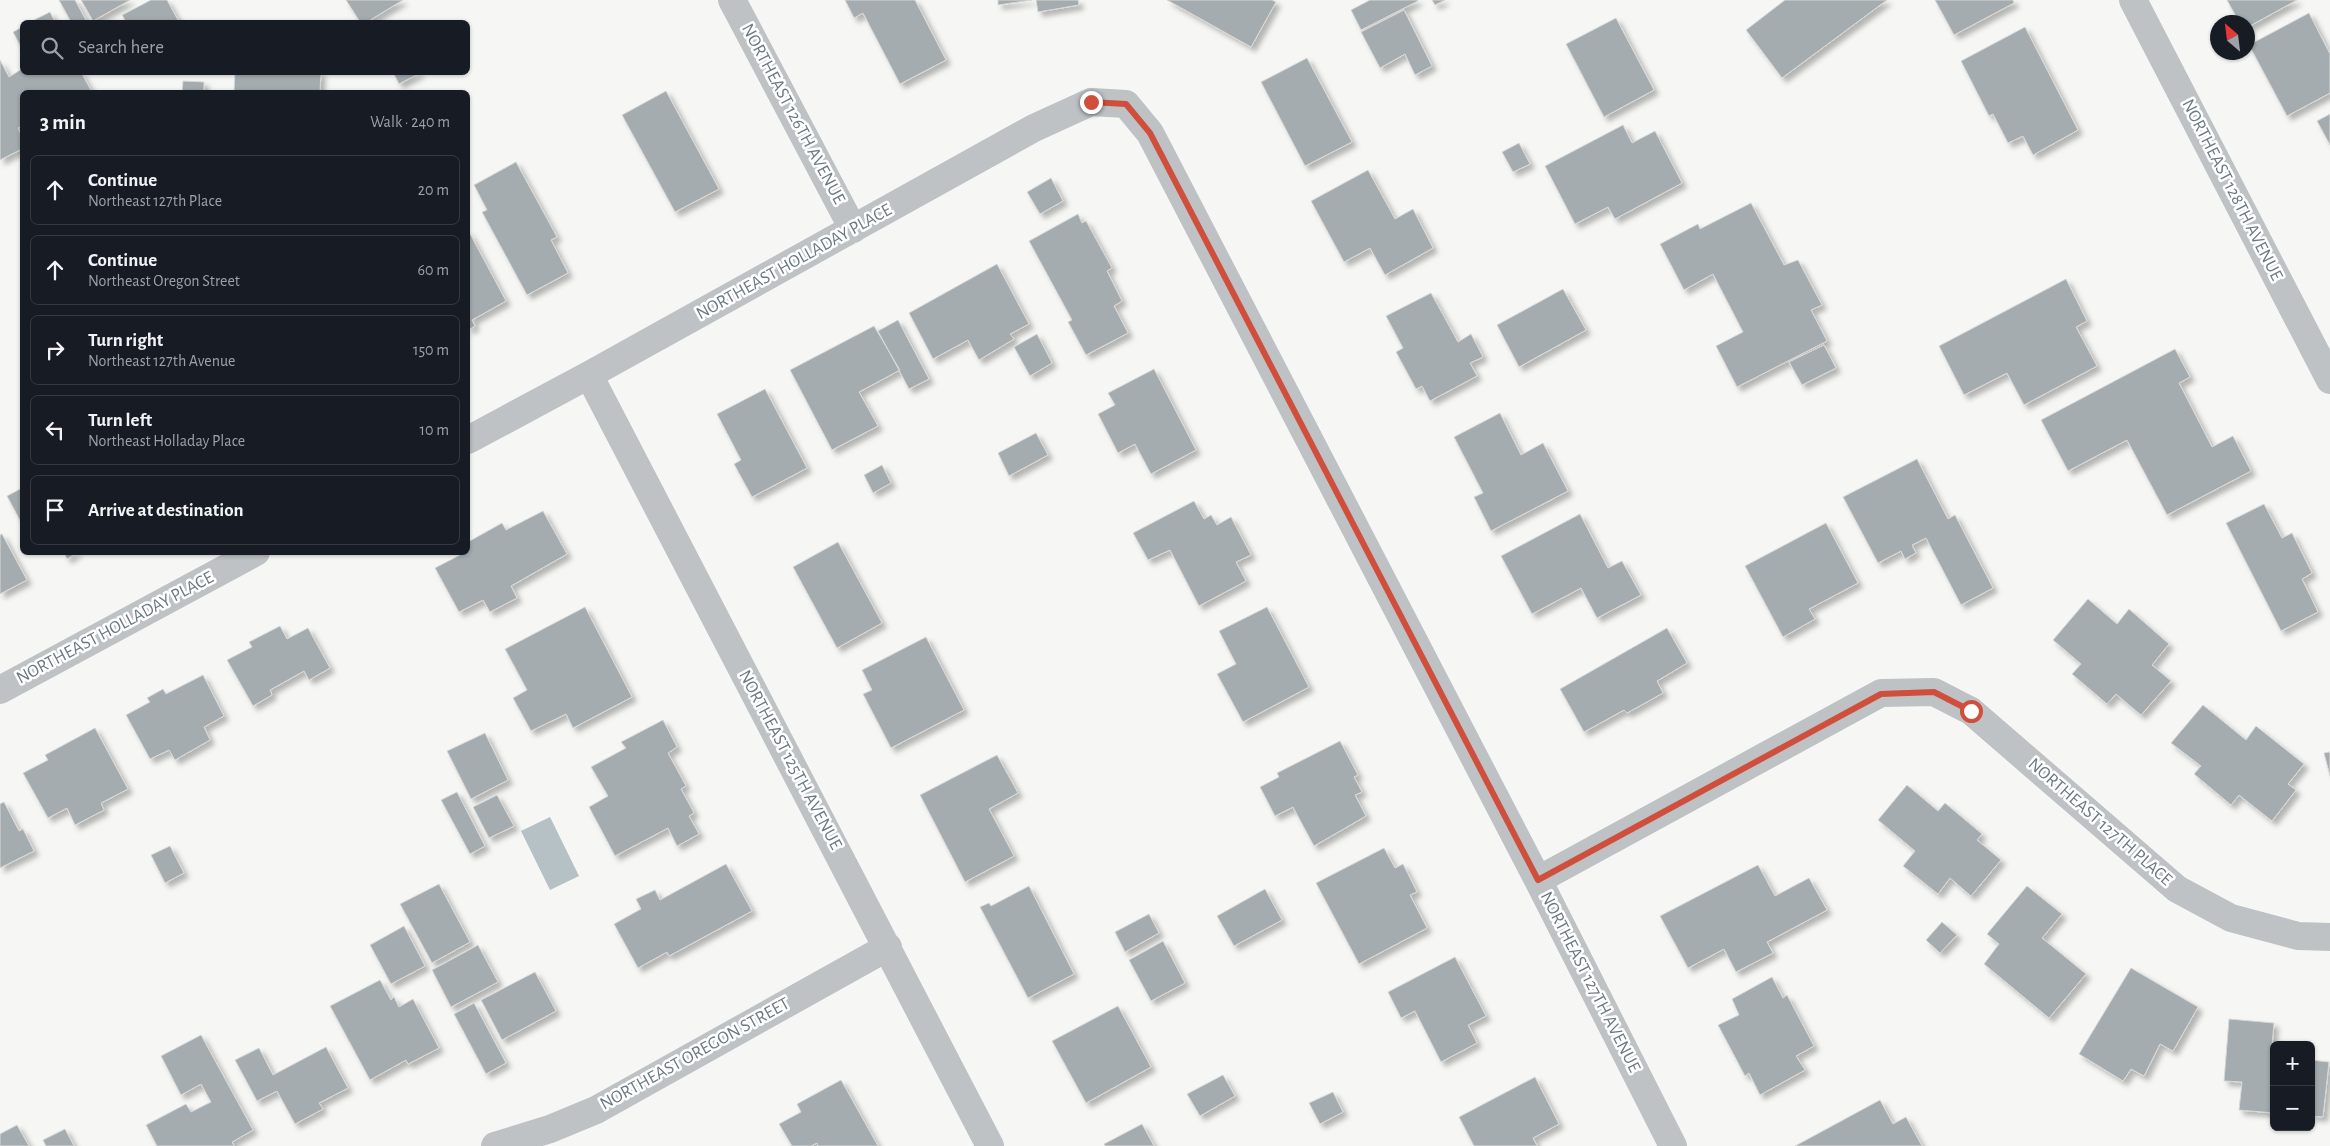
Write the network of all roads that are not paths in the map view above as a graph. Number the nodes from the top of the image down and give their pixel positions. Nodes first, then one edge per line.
1 (732, 0) edge
2 (2133, 0) edge
3 (1126, 104) joint
4 (853, 229) junction
5 (589, 375) junction
6 (2330, 380) edge
7 (470, 439) edge
8 (250, 555) edge
9 (0, 690) edge
10 (1538, 880) junction
11 (2330, 937) edge
12 (888, 947) junction
13 (495, 1146) edge
14 (990, 1146) edge
15 (1673, 1146) edge

1 - 4 street, NORTHEAST 126TH AVENUE
2 - 6 street, NORTHEAST 128TH AVENUE
3 - 4 street, NORTHEAST HOLLADAY PLACE
3 - 10 street, NORTHEAST 127TH AVENUE
4 - 5 street, NORTHEAST HOLLADAY PLACE
5 - 7 street, NORTHEAST HOLLADAY PLACE
5 - 12 street, NORTHEAST 125TH AVENUE
8 - 9 street, NORTHEAST HOLLADAY PLACE
10 - 11 street, NORTHEAST 127TH PLACE
10 - 15 street, NORTHEAST 127TH AVENUE
12 - 13 street, NORTHEAST OREGON STREET
12 - 14 street, NORTHEAST 125TH AVENUE

